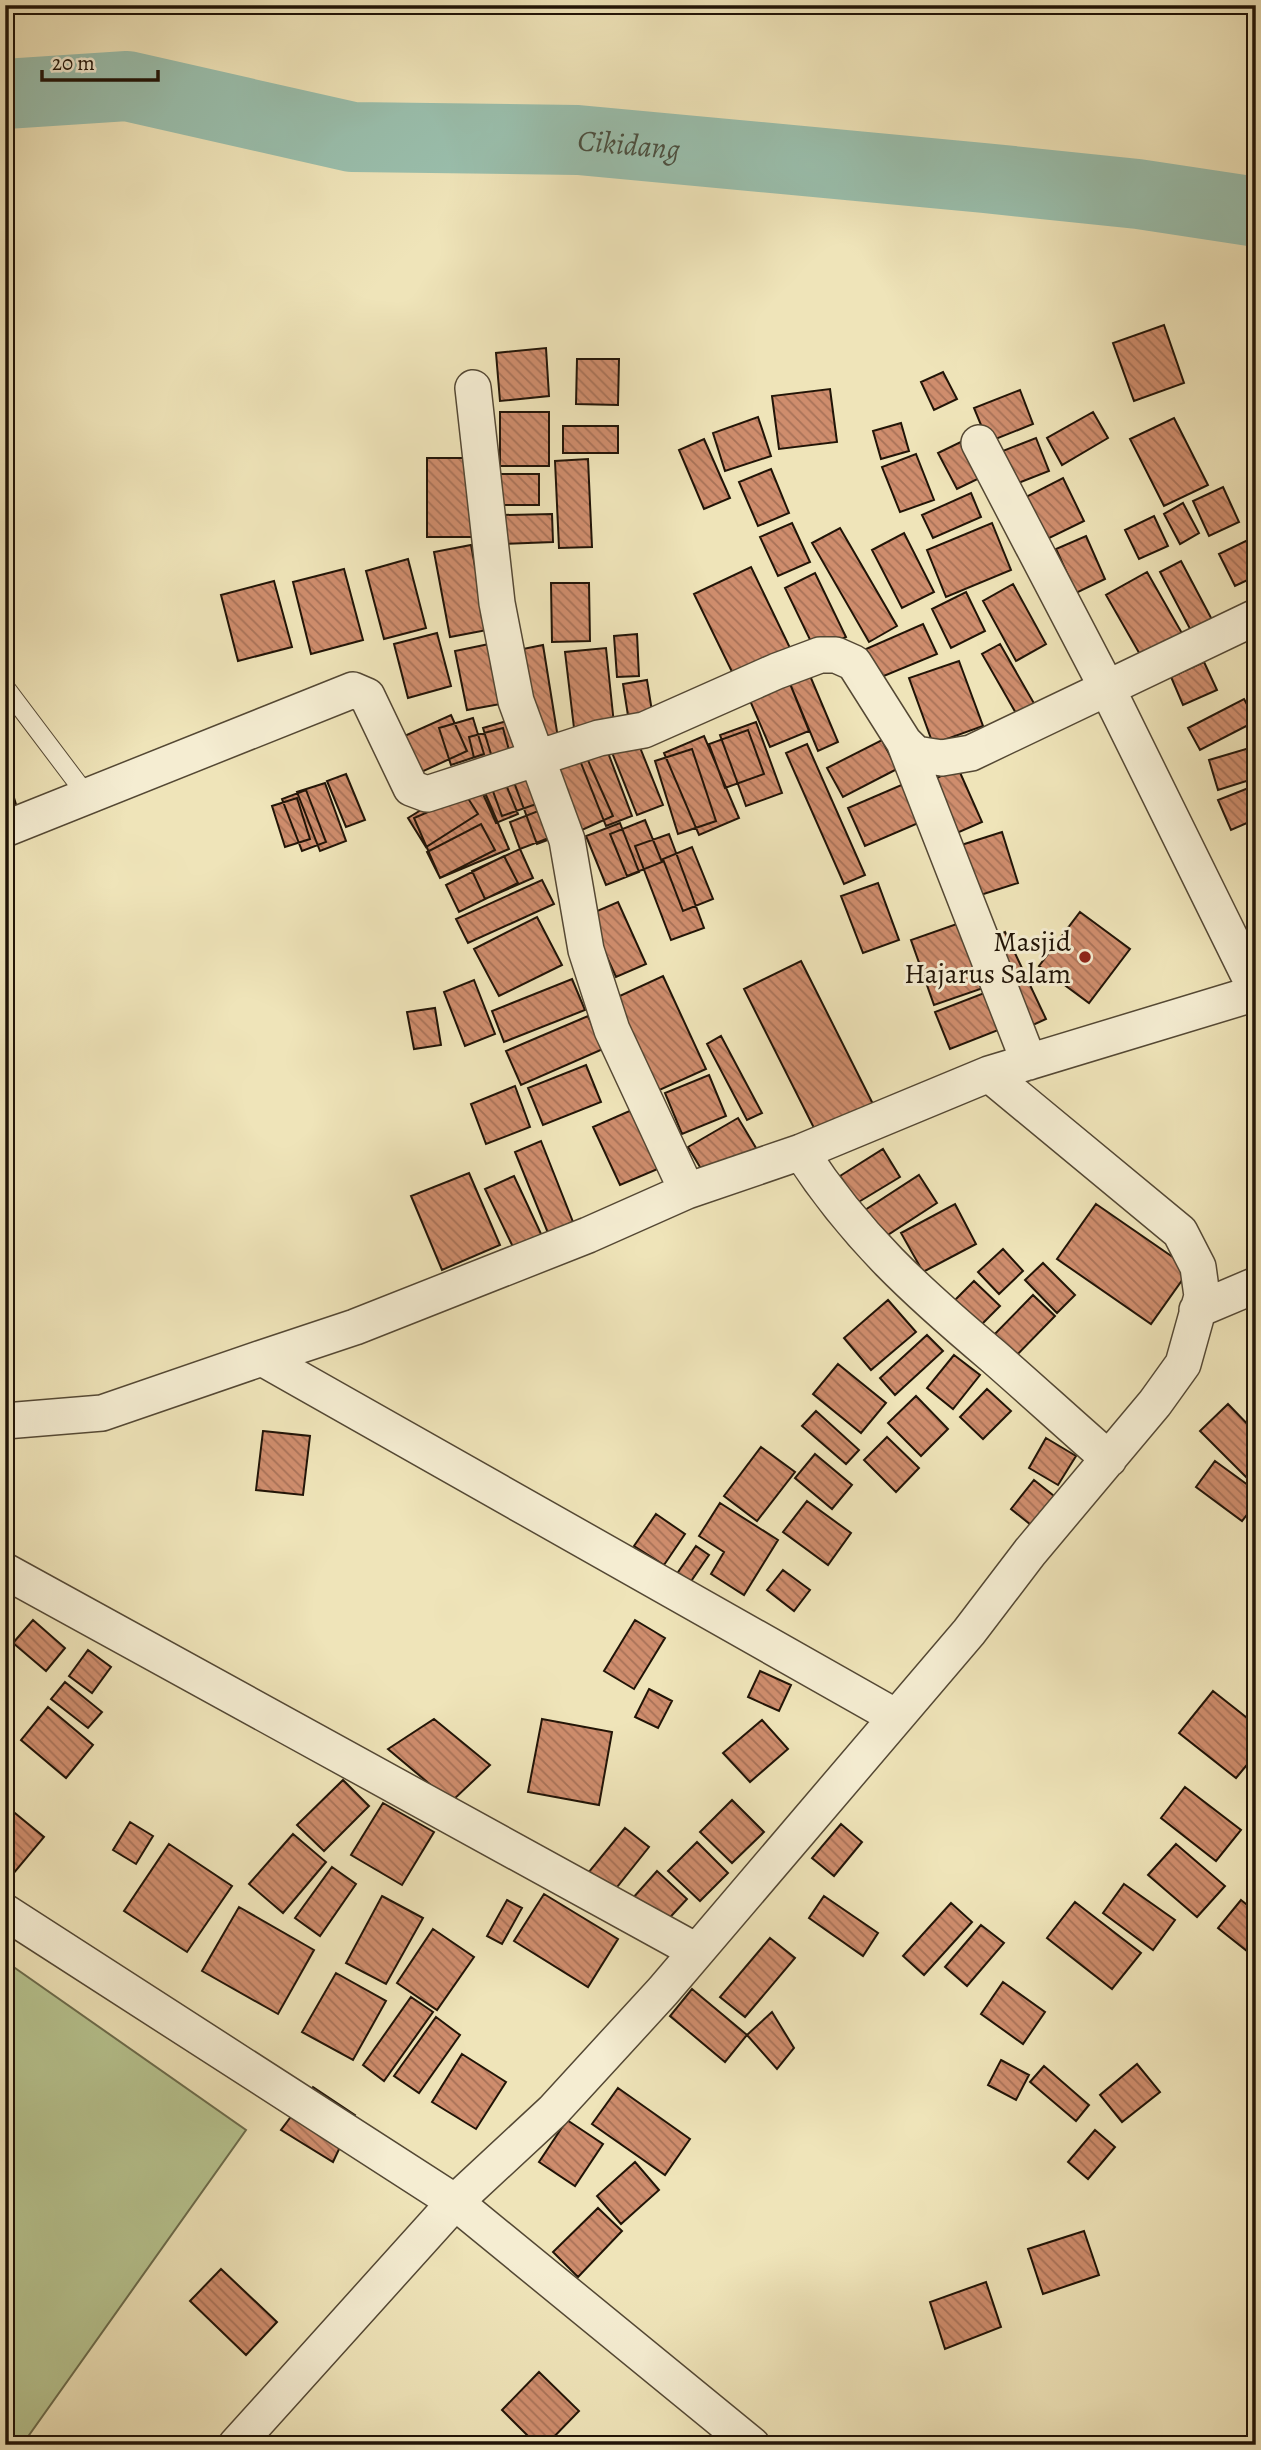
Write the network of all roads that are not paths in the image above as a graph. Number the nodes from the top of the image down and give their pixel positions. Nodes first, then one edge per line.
1 (473, 388) dead end
2 (979, 443) dead end
3 (1256, 617) edge
4 (5, 687) edge
5 (1108, 688) junction
6 (904, 742) junction
7 (537, 760) junction
8 (88, 797) junction
9 (5, 829) edge
10 (1256, 991) edge
11 (1029, 1062) junction
12 (989, 1074) junction
13 (801, 1152) junction
14 (687, 1191) junction
15 (1256, 1285) edge
16 (1197, 1310) junction
17 (262, 1359) junction
18 (5, 1421) edge
19 (1109, 1459) junction
20 (5, 1571) edge
21 (896, 1717) junction
22 (5, 1912) edge
23 (696, 1951) junction
24 (455, 2202) junction
25 (236, 2445) edge
26 (752, 2445) edge

1 - 7 street
2 - 5 street
3 - 5 street
4 - 8 lane
5 - 6 street
5 - 10 street
6 - 7 street
6 - 11 street
7 - 8 street
7 - 14 street
8 - 9 street
10 - 11 street
11 - 12 street
12 - 13 street
12 - 16 street
13 - 14 street
13 - 19 street
14 - 17 street
15 - 16 street
16 - 19 street
17 - 18 street
17 - 21 street
19 - 21 street
20 - 23 street
21 - 23 street
22 - 24 street
23 - 24 street
24 - 25 street
24 - 26 street

